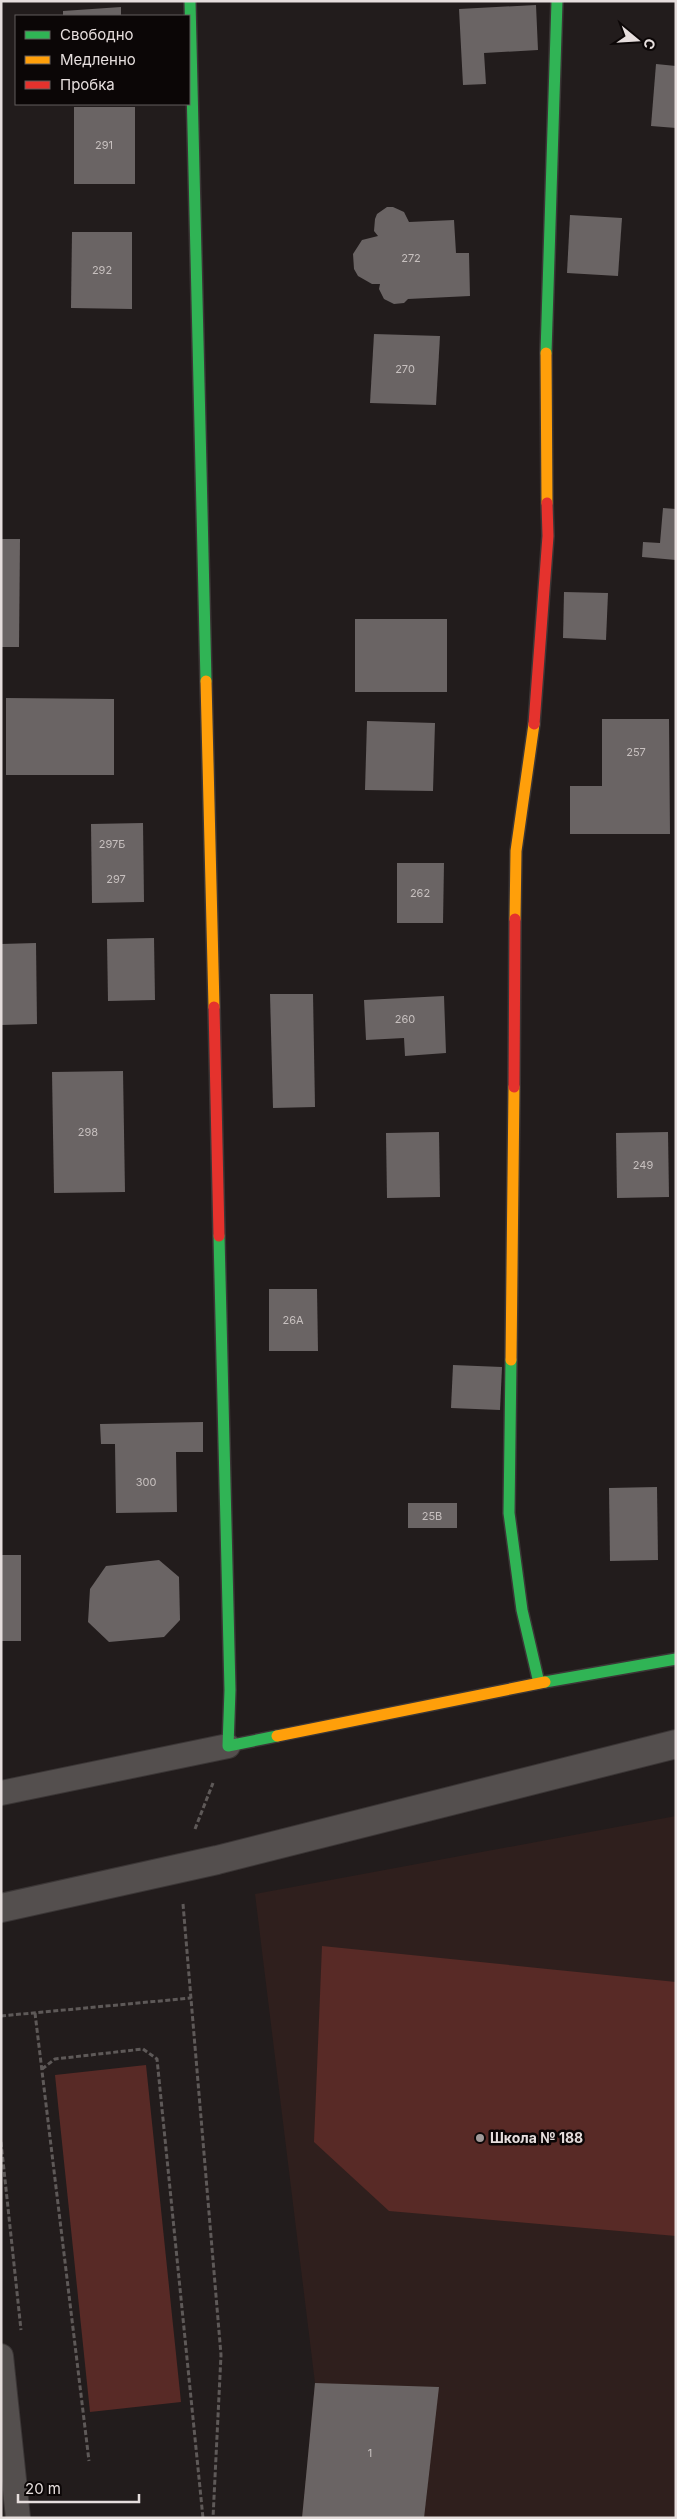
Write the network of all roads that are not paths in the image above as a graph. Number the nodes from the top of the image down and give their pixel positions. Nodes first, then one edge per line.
1 (190, 1) edge
2 (557, 1) edge
3 (676, 1660) edge
4 (538, 1683) junction
5 (676, 1744) edge
6 (228, 1746) junction
7 (1, 1793) edge
8 (1, 1908) edge
9 (1, 2356) edge
10 (18, 2518) edge

1 - 6 street
2 - 4 street
3 - 4 street
4 - 6 street
5 - 8 street
6 - 7 lane
9 - 10 lane

